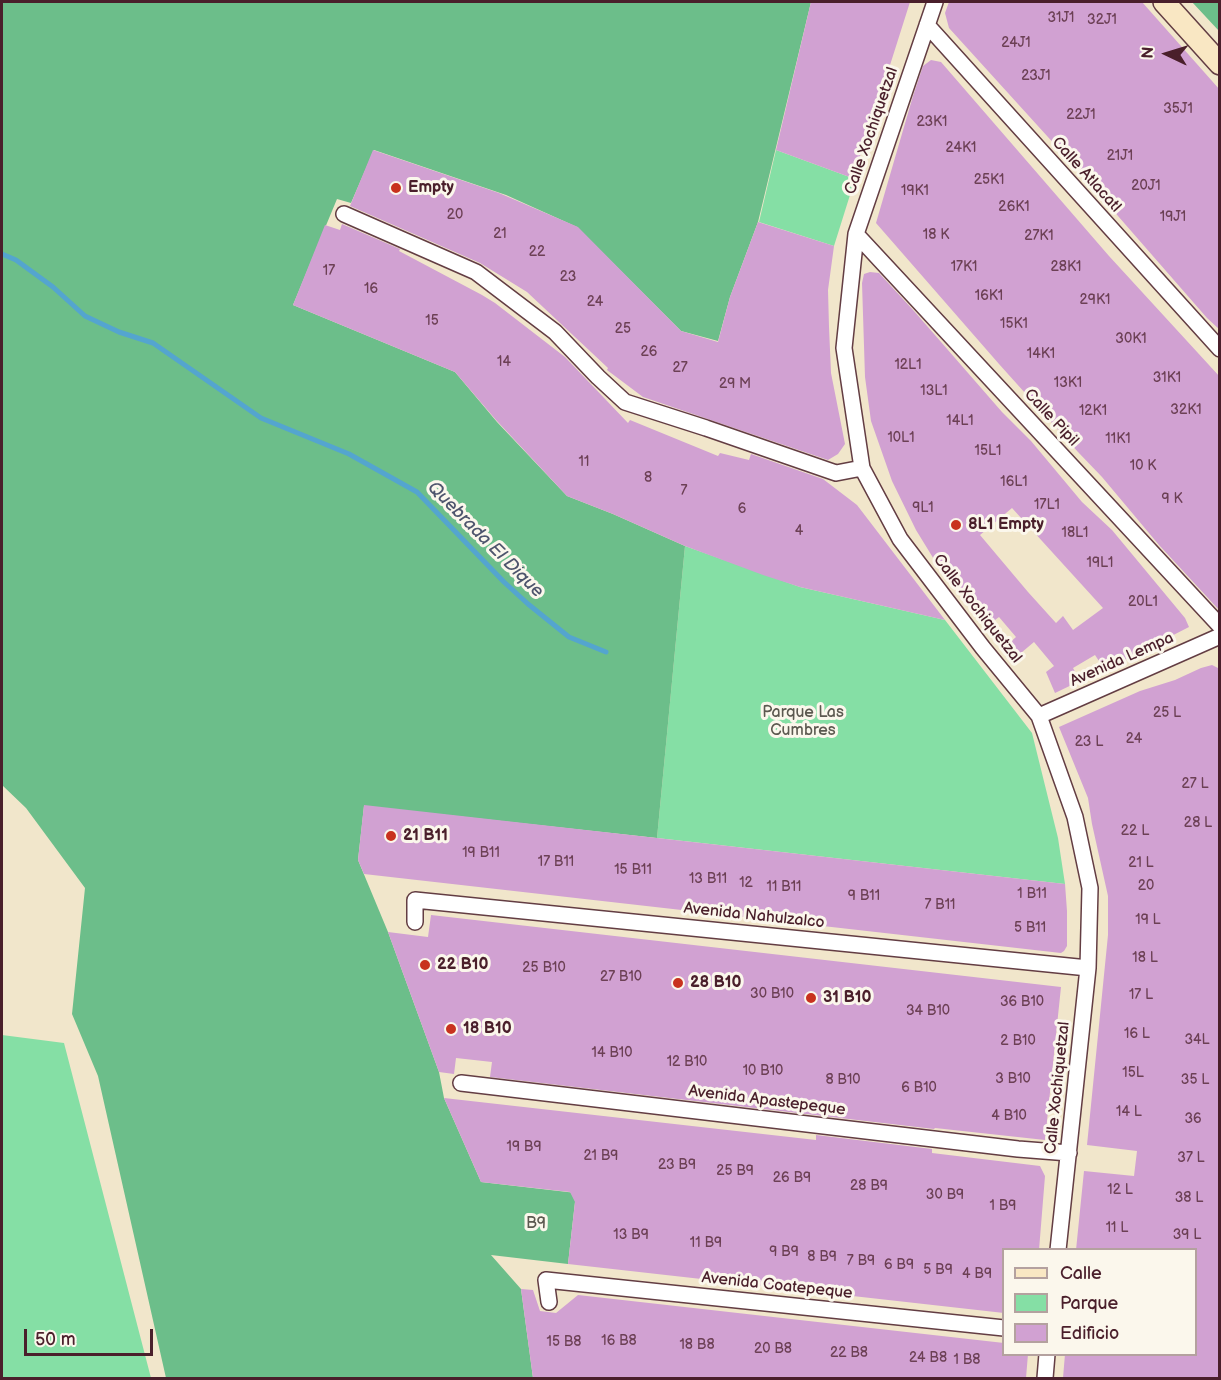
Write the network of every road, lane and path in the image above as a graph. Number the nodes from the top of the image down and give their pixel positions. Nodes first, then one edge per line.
1 (935, 2) edge
2 (1164, 2) edge
3 (927, 25) junction
4 (1220, 64) edge
5 (345, 214) dead end
6 (856, 234) junction
7 (1220, 349) edge
8 (862, 468) junction
9 (1220, 626) edge
10 (1220, 636) edge
11 (1039, 716) junction
12 (415, 922) dead end
13 (1088, 968) junction
14 (461, 1083) dead end
15 (1070, 1154) junction
16 (1058, 1248) edge
17 (549, 1302) dead end
18 (1002, 1328) edge
19 (1047, 1356) edge
20 (1045, 1378) edge

1 - 3 street, Calle Xochiquetzal
2 - 4 main road
3 - 6 street, Calle Xochiquetzal
3 - 7 street, Calle Atlacatl
5 - 8 street
6 - 8 street, Calle Xochiquetzal
6 - 9 street, Calle Pipil
8 - 11 street, Calle Xochiquetzal
10 - 11 street, Avenida Lempa
11 - 13 street, Calle Xochiquetzal
12 - 13 street, Avenida Nahulzalco
13 - 15 street, Calle Xochiquetzal
14 - 15 street, Avenida Apastepeque
15 - 16 street, Calle Xochiquetzal
17 - 18 street, Avenida Coatepeque
19 - 20 street

